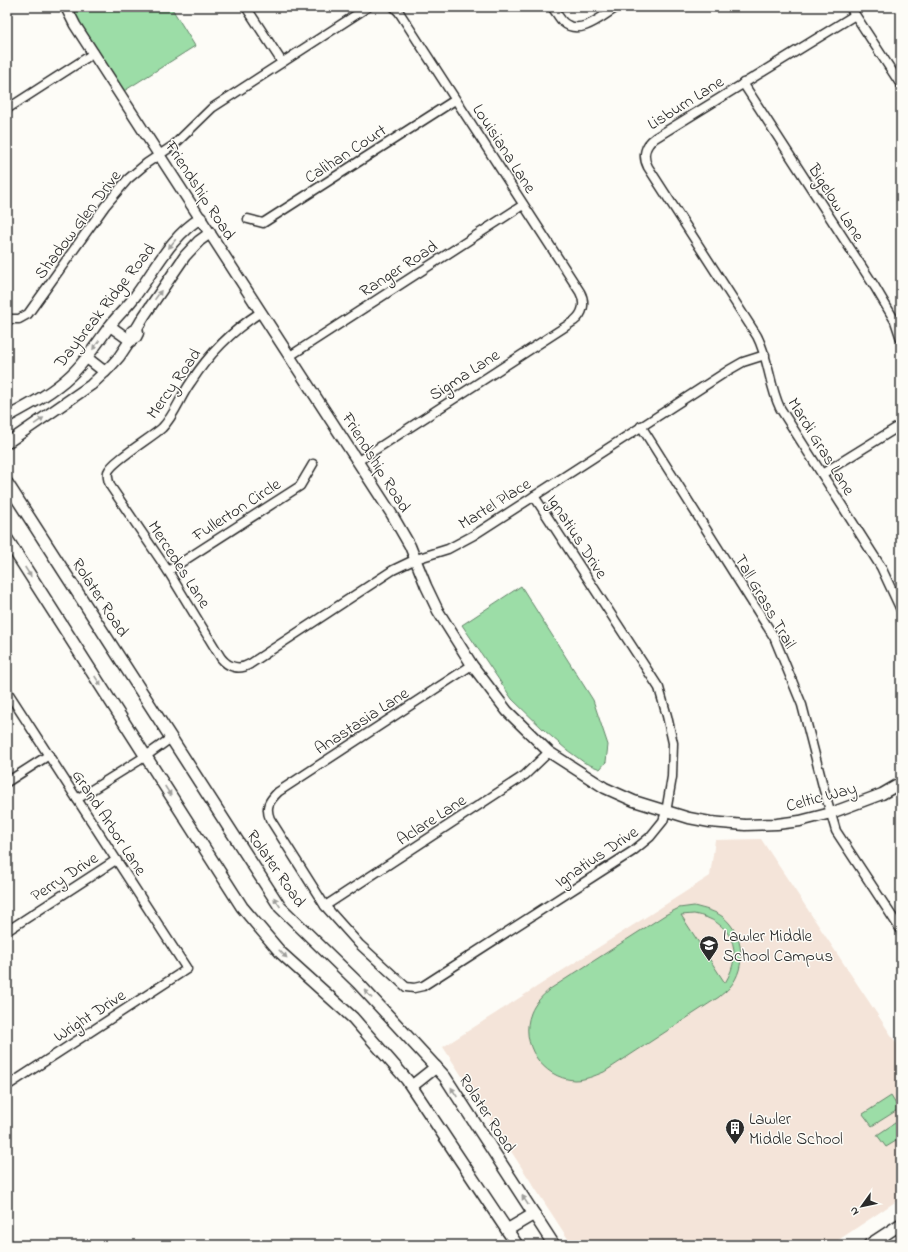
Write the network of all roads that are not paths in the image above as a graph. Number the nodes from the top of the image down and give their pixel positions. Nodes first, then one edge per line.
1 (66, 7) edge
2 (246, 7) edge
3 (368, 7) edge
4 (394, 7) edge
5 (552, 7) edge
6 (617, 7) edge
7 (850, 7) edge
8 (855, 14) junction
9 (94, 53) junction
10 (282, 62) junction
11 (743, 83) junction
12 (901, 85) edge
13 (456, 100) junction
14 (7, 109) edge
15 (646, 150) joint
16 (159, 154) junction
17 (523, 205) junction
18 (201, 218) junction
19 (248, 219) dead end
20 (210, 233) junction
21 (583, 308) joint
22 (261, 312) junction
23 (8, 319) edge
24 (110, 326) junction
25 (901, 339) edge
26 (131, 340) junction
27 (765, 355) junction
28 (290, 356) junction
29 (87, 358) junction
30 (105, 372) junction
31 (7, 417) edge
32 (901, 425) edge
33 (642, 426) junction
34 (7, 443) edge
35 (358, 461) junction
36 (313, 464) dead end
37 (108, 471) joint
38 (822, 474) junction
39 (7, 483) edge
40 (534, 496) junction
41 (7, 539) edge
42 (416, 559) junction
43 (168, 571) junction
44 (901, 610) edge
45 (472, 665) junction
46 (235, 667) joint
47 (7, 691) edge
48 (171, 738) junction
49 (550, 752) junction
50 (49, 755) junction
51 (146, 756) junction
52 (7, 782) edge
53 (901, 783) edge
54 (77, 799) junction
55 (666, 812) junction
56 (831, 813) junction
57 (745, 825) joint
58 (116, 860) junction
59 (325, 906) junction
60 (7, 930) edge
61 (901, 930) edge
62 (187, 969) joint
63 (436, 1067) junction
64 (7, 1086) edge
65 (412, 1086) junction
66 (534, 1214) junction
67 (901, 1224) edge
68 (507, 1230) junction
69 (517, 1245) edge
70 (554, 1245) edge
71 (869, 1245) edge

1 - 9 street, Friendship Road
2 - 10 street
3 - 10 street, Shadow Glen Drive
4 - 13 street, Louisiana Lane
5 - 6 street
7 - 8 street
8 - 11 street, Lisburn Lane
8 - 12 street
9 - 14 street
9 - 16 street, Friendship Road
10 - 16 street, Shadow Glen Drive
11 - 15 street, Lisburn Lane
11 - 25 street, Bigelow Lane
13 - 17 street, Louisiana Lane
13 - 19 street, Calihan Court
15 - 27 street, Mardi Gras Lane
16 - 18 street, Friendship Road
16 - 23 street, Shadow Glen Drive
17 - 21 street, Louisiana Lane
17 - 28 street, Ranger Road
18 - 20 street, Friendship Road
18 -> 24 street, Daybreak Ridge Road
20 - 22 street, Friendship Road
26 -> 20 street, Daybreak Ridge Road
21 - 35 street, Sigma Lane
22 - 28 street, Friendship Road
22 - 37 street, Mercy Road
24 - 26 street
24 -> 29 street, Daybreak Ridge Road
26 - 30 street, Daybreak Ridge Road
27 - 33 street, Martel Place
27 - 38 street, Mardi Gras Lane
28 - 35 street, Friendship Road
29 - 30 street
29 - 31 street, Daybreak Ridge Road
34 -> 30 street, Daybreak Ridge Road
32 - 38 street
33 - 40 street, Martel Place
33 - 56 street, Tall Grass Trail
35 - 42 street, Friendship Road
36 - 43 street, Fullerton Circle
37 - 43 street, Mercedes Lane
38 - 44 street, Mardi Gras Lane
39 - 48 main road, Rolater Road
40 - 42 street, Martel Place
40 - 55 street, Ignatius Drive
41 -> 51 main road
42 - 45 street, Friendship Road
42 - 46 street, Martel Place
43 - 46 street, Mercedes Lane
45 - 49 street, Friendship Road
45 - 59 street, Anastasia Lane
47 - 50 street, Grand Arbor Lane
48 - 51 street
63 -> 48 main road, Rolater Road
49 - 55 street, Friendship Road
49 - 59 street, Aclare Lane
50 - 52 street
50 - 54 street, Grand Arbor Lane
51 - 54 street
51 -> 65 main road
53 - 56 street, Celtic Way
54 - 58 street, Grand Arbor Lane
55 - 57 street, Friendship Road
55 - 59 street, Ignatius Drive
56 - 57 street, Celtic Way
56 - 61 street, Tall Grass Trail
58 - 60 street, Perry Drive
58 - 62 street, Grand Arbor Lane
62 - 64 street, Wright Drive
63 - 65 main road
66 -> 63 main road, Rolater Road
65 - 68 main road
66 - 68 main road
66 - 70 main road, Rolater Road
67 - 71 main road
68 - 69 main road

